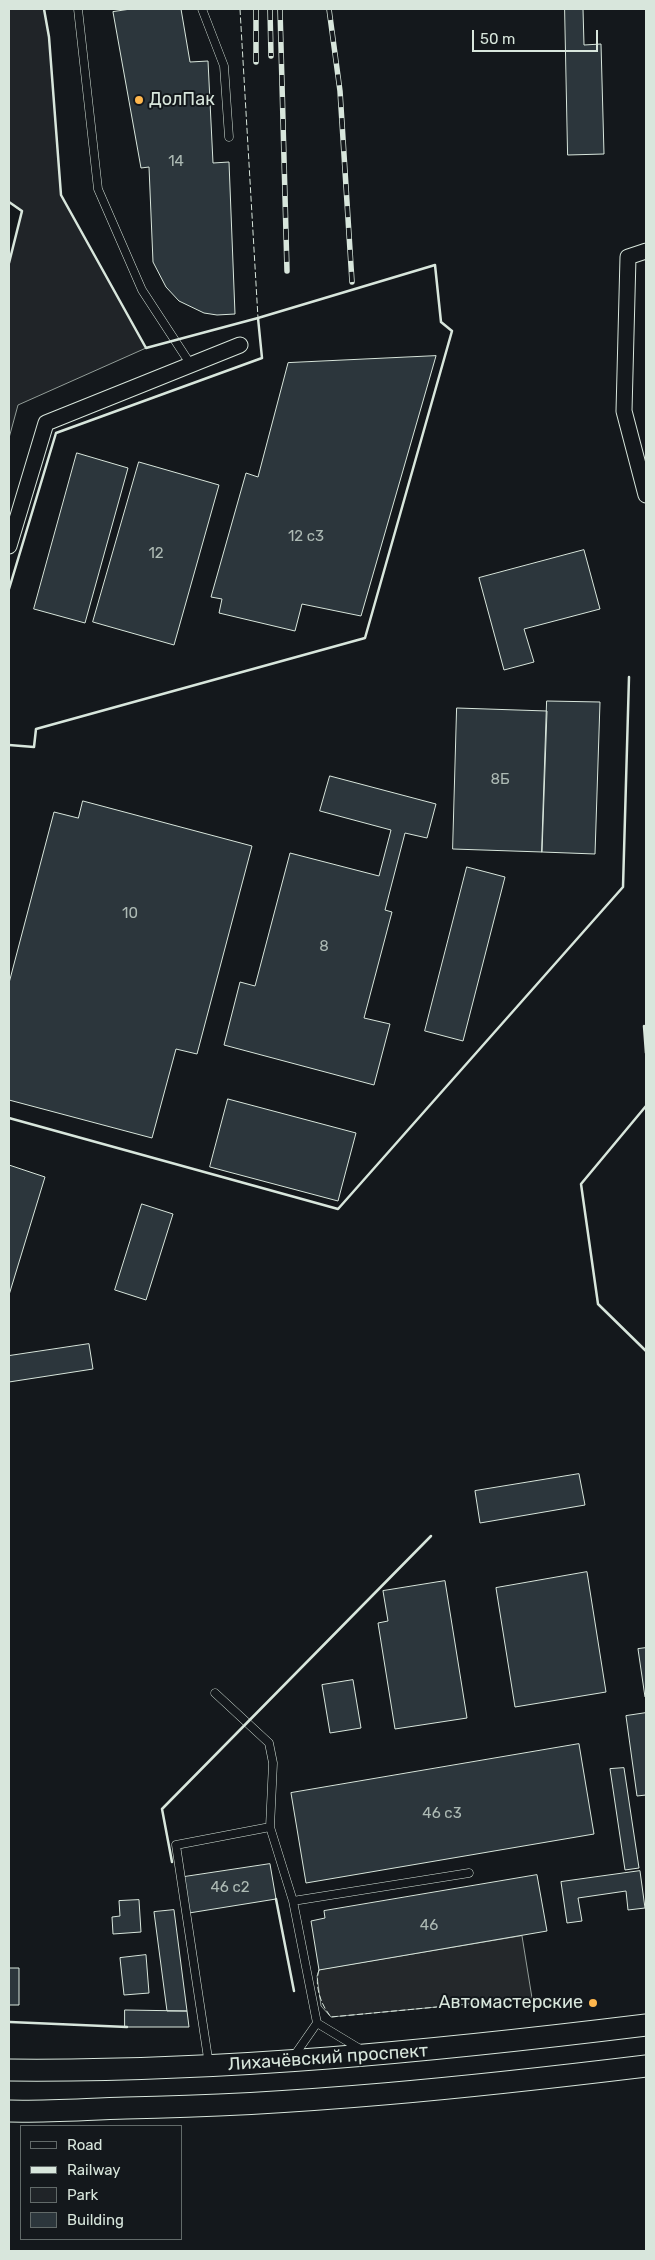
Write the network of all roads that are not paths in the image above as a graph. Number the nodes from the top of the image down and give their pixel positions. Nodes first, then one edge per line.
1 (78, 9) edge
2 (202, 9) edge
3 (229, 137) dead end
4 (646, 251) edge
5 (240, 345) dead end
6 (191, 365) junction
7 (646, 495) edge
8 (9, 546) edge
9 (214, 1693) dead end
10 (270, 1827) junction
11 (469, 1873) dead end
12 (293, 1901) junction
13 (317, 2023) junction
14 (646, 2025) edge
15 (372, 2056) junction
16 (288, 2062) junction
17 (646, 2066) edge
18 (210, 2067) junction
19 (9, 2070) edge
20 (9, 2111) edge

1 - 6 lane
2 - 3 lane
4 - 7 street
5 - 6 street
6 - 8 street
9 - 10 lane
10 - 12 lane
10 - 18 lane
11 - 12 lane
12 - 13 lane
13 - 15 lane
13 - 16 lane
14 - 15 main road, Лихачёвский проспект
15 - 16 main road, Лихачёвский проспект
16 - 18 main road, Лихачёвский проспект
17 - 20 main road
18 - 19 main road, Лихачёвский проспект

